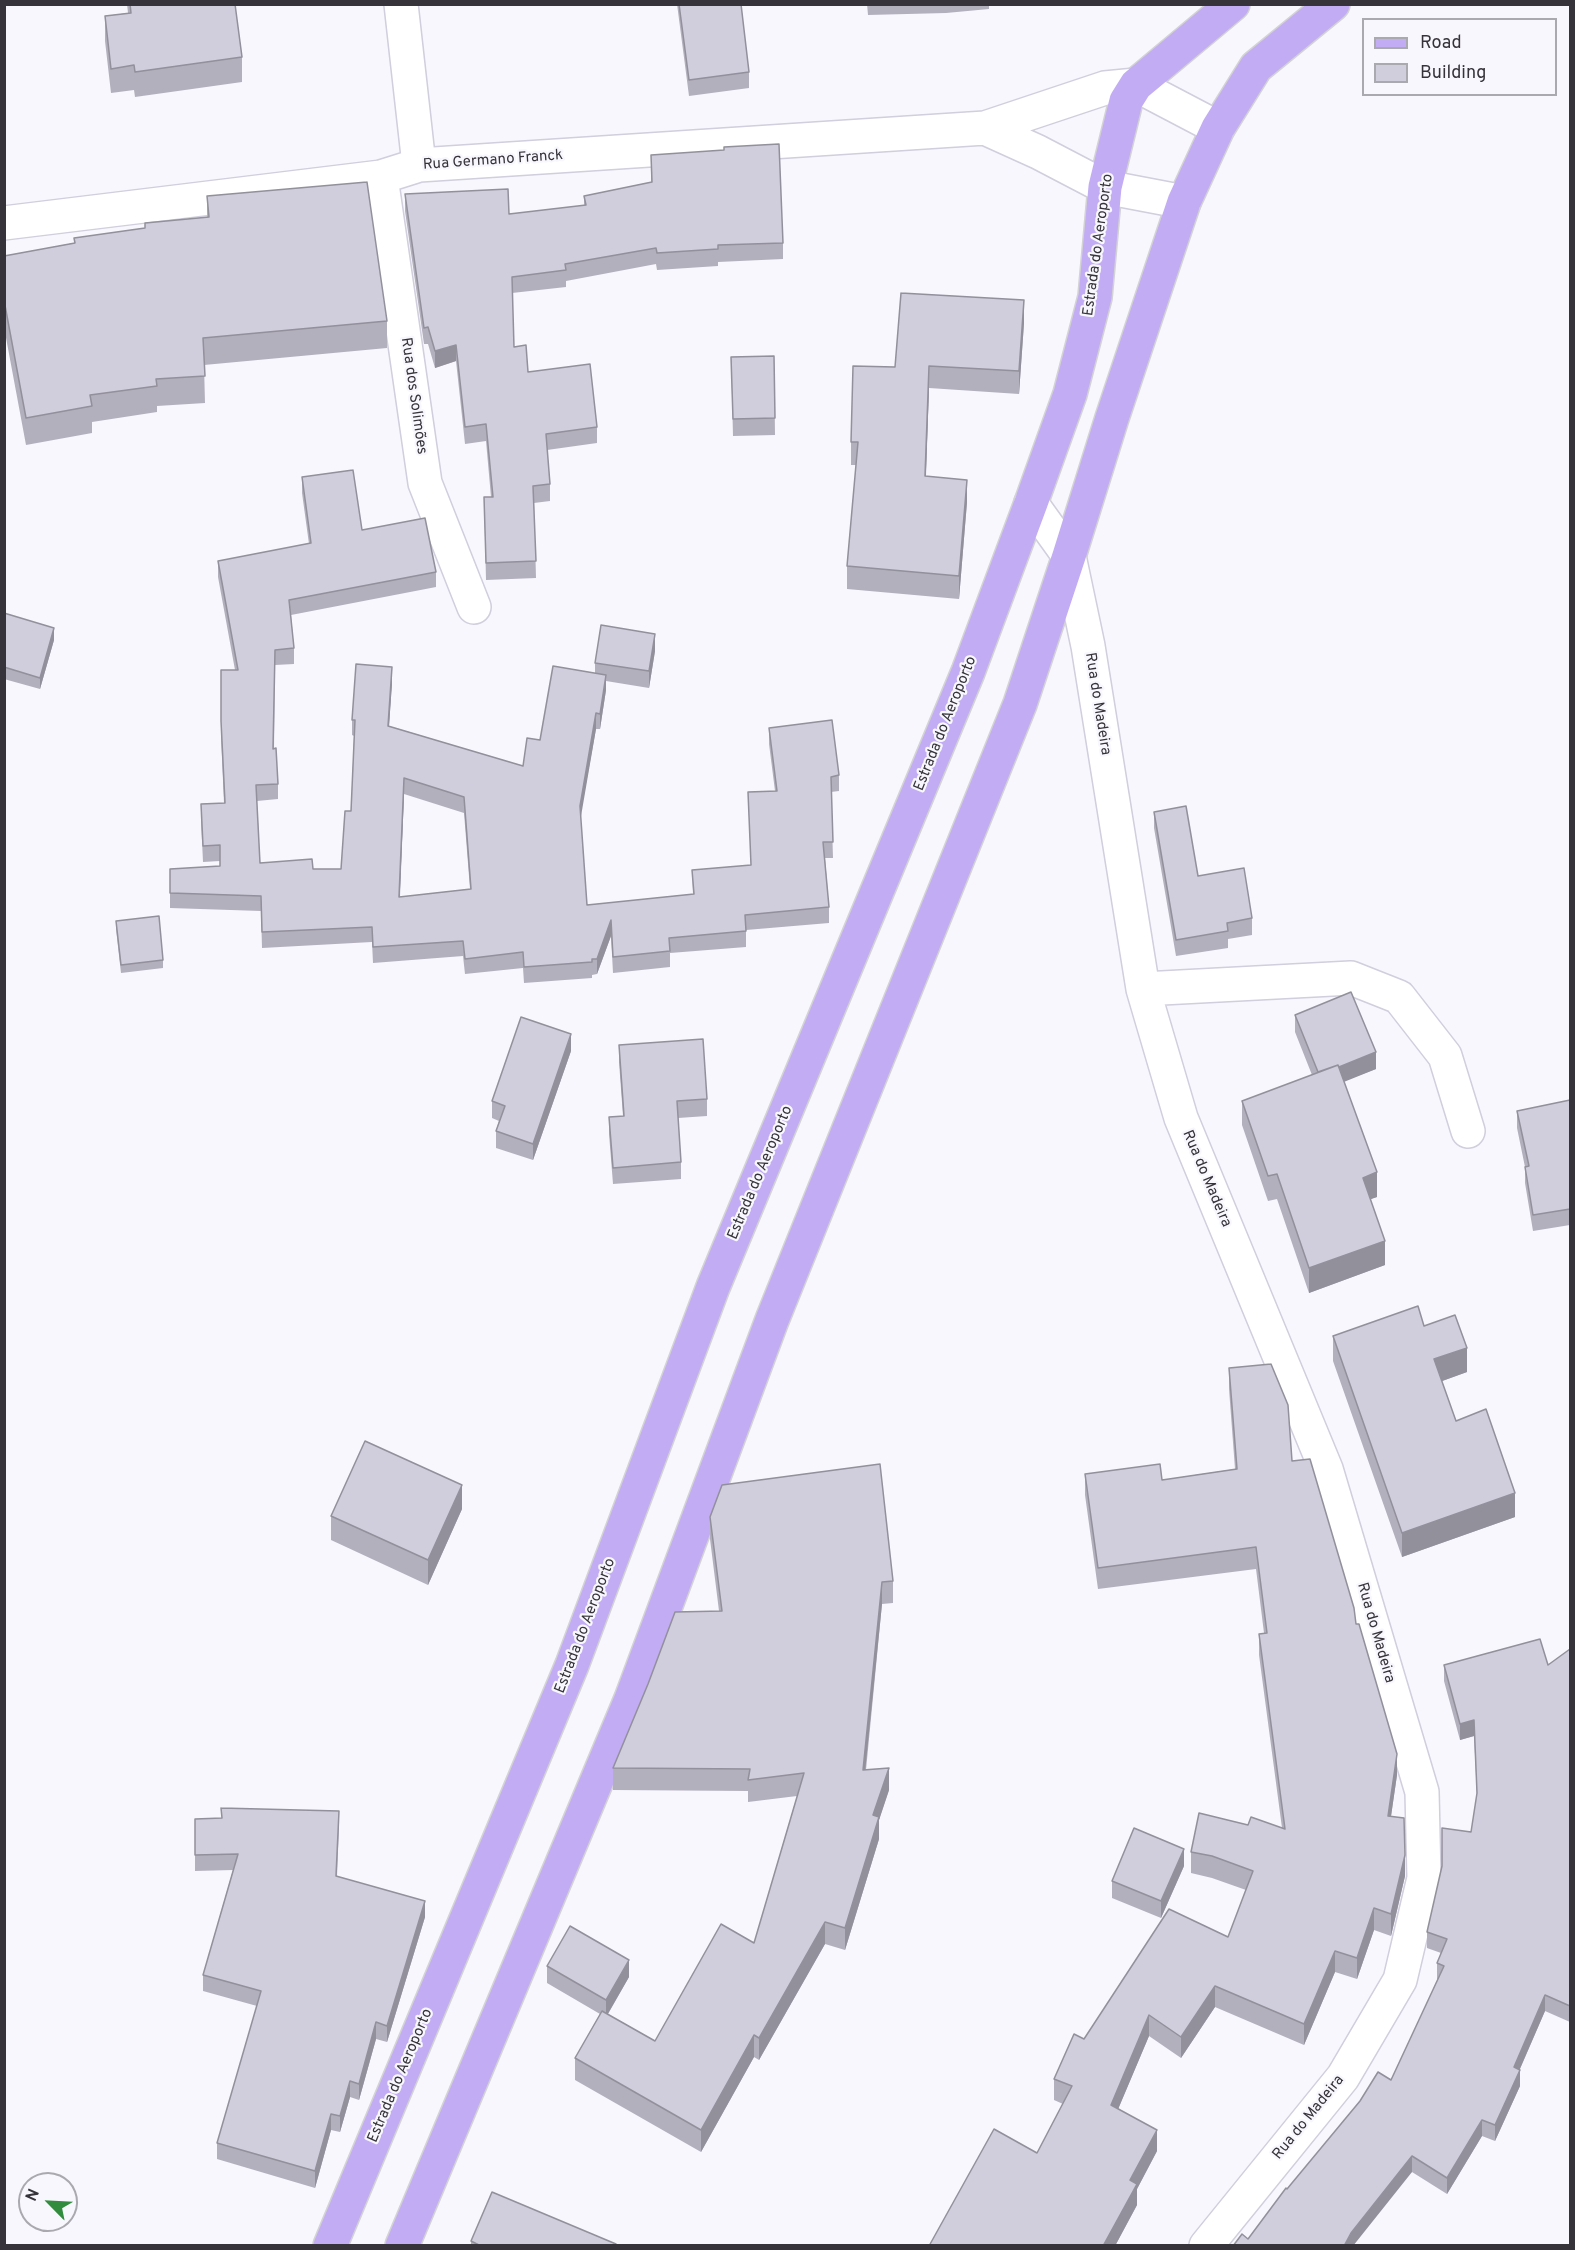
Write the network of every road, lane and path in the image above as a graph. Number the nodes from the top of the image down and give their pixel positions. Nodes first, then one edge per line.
1 (401, 4) edge
2 (1233, 4) edge
3 (1333, 4) edge
4 (1136, 85) junction
5 (985, 128) junction
6 (1218, 128) junction
7 (419, 165) junction
8 (381, 177) junction
9 (1105, 187) junction
10 (1184, 202) junction
11 (4, 223) edge
12 (1031, 503) junction
13 (1069, 556) junction
14 (474, 607) dead end
15 (1143, 989) junction
16 (1468, 1131) dead end
17 (330, 2246) edge
18 (402, 2246) edge
19 (1206, 2246) edge

1 - 7 street
2 - 4 main road
3 - 6 main road
4 - 5 street, Rua Germano Franck
4 - 6 street
4 - 9 main road, Estrada do Aeroporto
5 - 7 street, Rua Germano Franck
5 - 9 street, Rua Germano Franck
6 - 10 main road
7 - 8 street, Rua Germano Franck
8 - 11 street, Rua Germano Franck
8 - 14 street, Rua dos Solimões
9 - 10 street, Rua Germano Franck
9 - 12 main road, Estrada do Aeroporto
10 - 13 main road
12 - 13 street, Rua do Madeira
12 - 17 main road, Estrada do Aeroporto
13 - 15 street, Rua do Madeira
13 - 18 main road
15 - 16 street
15 - 19 street, Rua do Madeira

